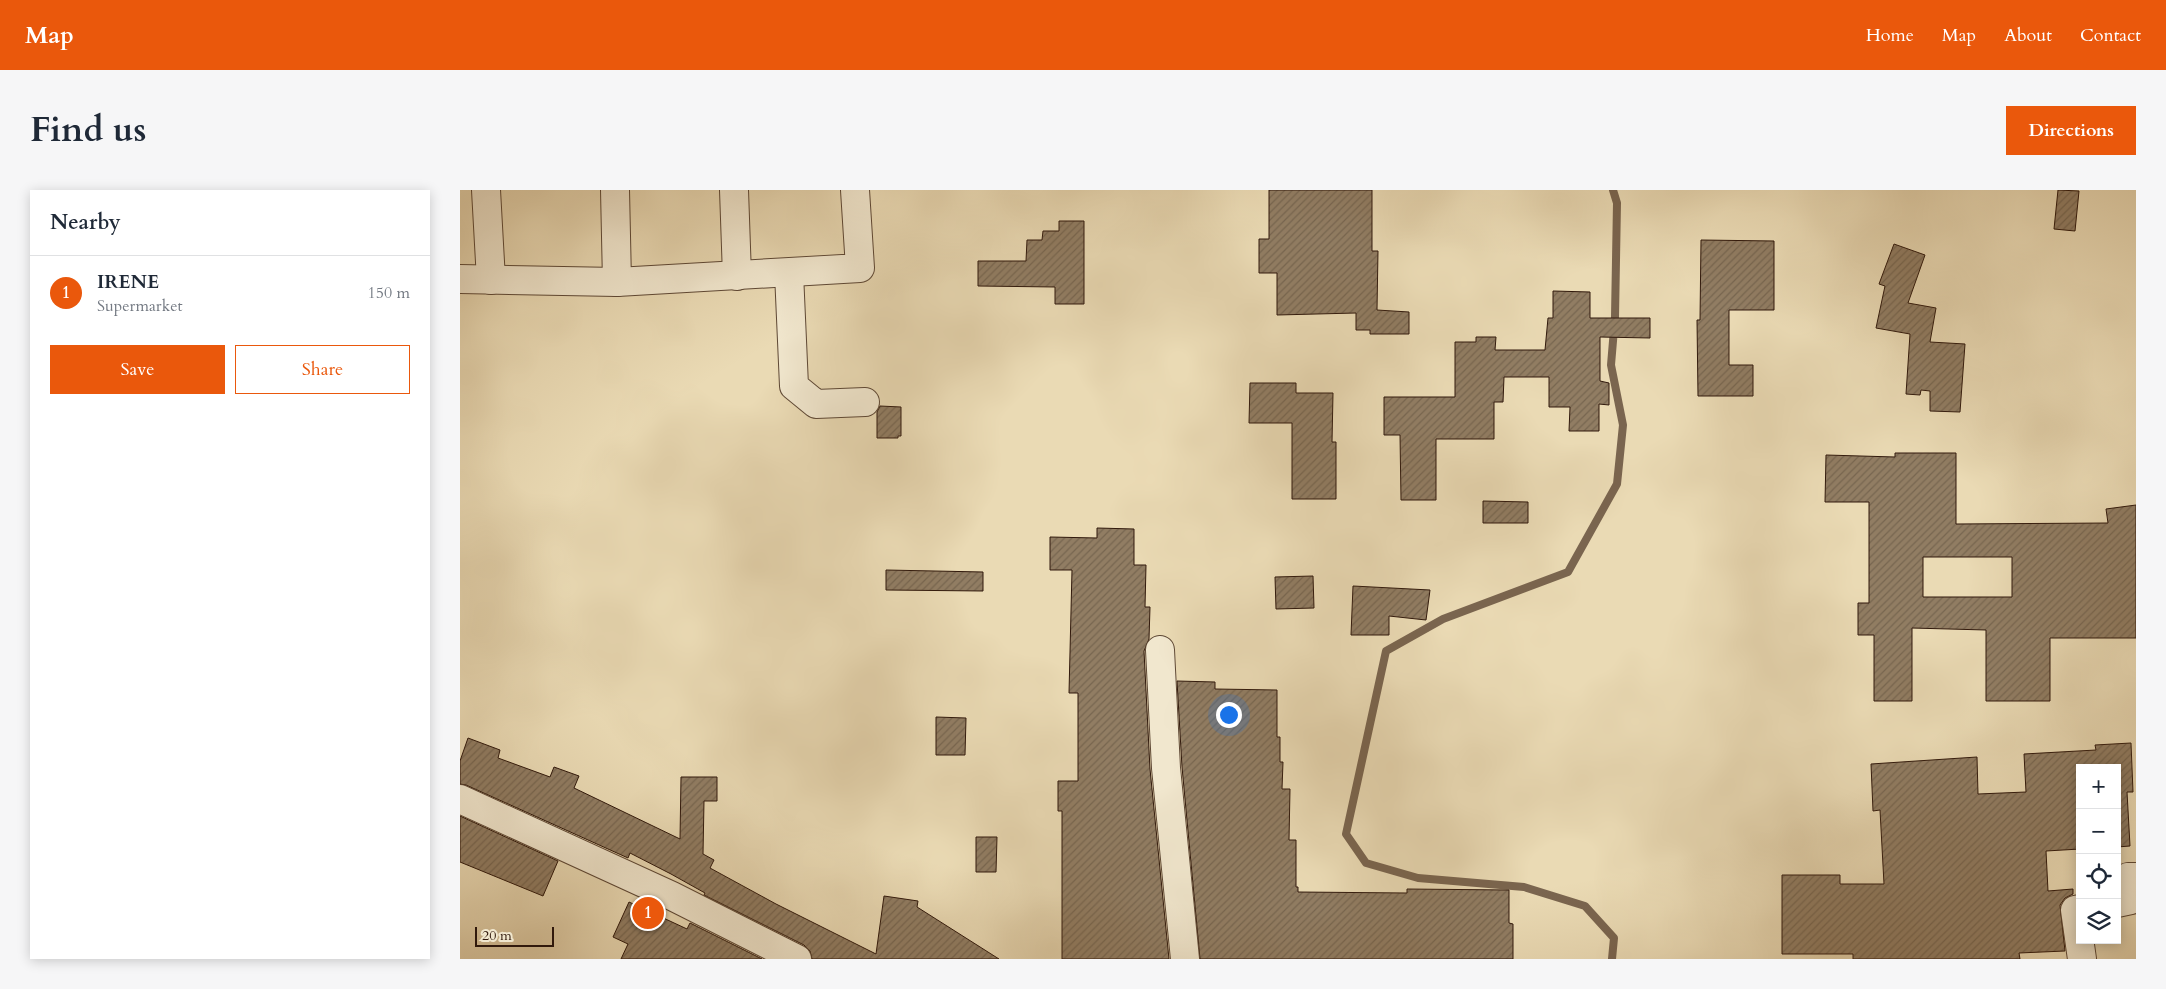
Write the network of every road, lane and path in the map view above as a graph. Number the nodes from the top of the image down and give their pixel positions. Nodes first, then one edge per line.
1 (486, 190) edge
2 (615, 190) edge
3 (734, 190) edge
4 (855, 190) edge
5 (789, 273) junction
6 (737, 276) junction
7 (460, 280) edge
8 (491, 280) junction
9 (617, 282) junction
10 (865, 402) dead end
11 (1160, 650) dead end
12 (460, 799) edge
13 (2136, 877) edge
14 (2121, 901) edge
15 (2076, 910) edge
16 (2076, 922) edge
17 (2080, 944) edge
18 (797, 959) edge
19 (1185, 959) edge
20 (2082, 959) edge

1 - 8 street
2 - 9 street
3 - 6 street
4 - 5 street
5 - 6 street
5 - 10 street
6 - 9 street
7 - 8 street
8 - 9 street
11 - 19 street
12 - 18 street
13 - 14 street
15 - 16 street
17 - 20 street

